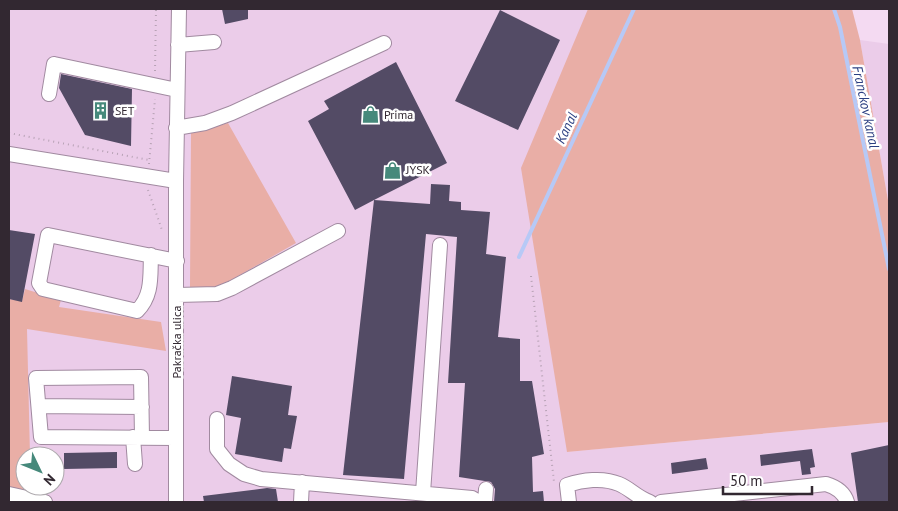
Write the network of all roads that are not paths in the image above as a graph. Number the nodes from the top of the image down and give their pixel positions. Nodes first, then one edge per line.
1 (179, 9) edge
2 (214, 42) dead end
3 (384, 43) dead end
4 (178, 45) junction
5 (177, 90) junction
6 (49, 94) dead end
7 (176, 128) junction
8 (9, 154) edge
9 (176, 181) junction
10 (338, 231) dead end
11 (440, 245) dead end
12 (151, 255) junction
13 (177, 260) junction
14 (177, 295) junction
15 (38, 406) junction
16 (142, 407) junction
17 (218, 419) dead end
18 (138, 437) junction
19 (176, 438) junction
20 (135, 464) dead end
21 (302, 482) junction
22 (423, 493) junction
23 (9, 494) edge
24 (45, 502) edge
25 (176, 502) edge
26 (300, 502) edge
27 (479, 502) edge
28 (569, 502) edge
29 (650, 502) edge
30 (661, 502) edge
31 (847, 502) edge

1 - 4 street, Pakračka ulica
2 - 4 street
3 - 7 street
4 - 5 street, Pakračka ulica
5 - 6 street
5 - 7 street, Pakračka ulica
7 - 9 street, Pakračka ulica
8 - 9 street
9 - 13 street, Pakračka ulica
10 - 14 street
11 - 22 street
12 - 12 street
12 - 13 street
13 - 14 street, Pakračka ulica
14 - 19 street, Pakračka ulica
15 - 16 street
15 - 16 street
15 - 18 street
16 - 18 street
17 - 21 street
18 - 19 street
18 - 20 street
19 - 25 street, Pakračka ulica
21 - 22 street
21 - 26 street
22 - 27 street
23 - 24 street
28 - 29 street
30 - 31 street

